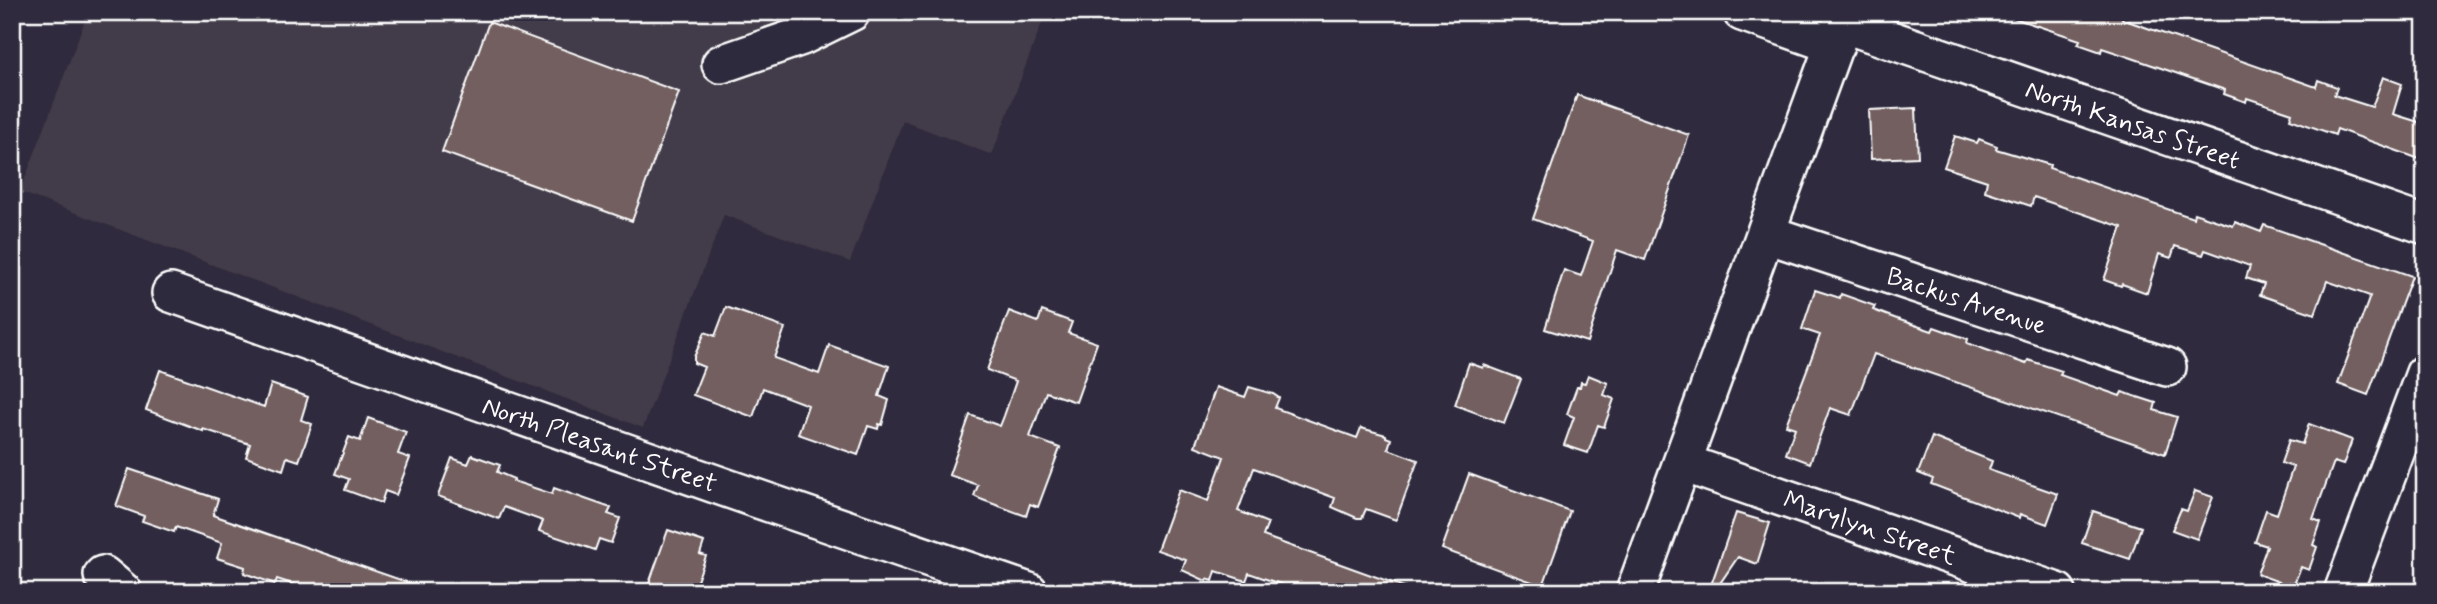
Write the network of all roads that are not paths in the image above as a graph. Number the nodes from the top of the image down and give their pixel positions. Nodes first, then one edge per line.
1 (852, 12) edge
2 (1742, 12) edge
3 (1841, 27) edge
4 (720, 64) dead end
5 (2425, 225) edge
6 (1767, 234) junction
7 (171, 293) dead end
8 (2167, 367) dead end
9 (2425, 373) edge
10 (1684, 463) junction
11 (1029, 592) edge
12 (1635, 592) edge
13 (2057, 592) edge
14 (2343, 592) edge

1 - 4 street
2 - 3 street, North Kansas Street
3 - 5 street, North Kansas Street
3 - 6 street
6 - 8 street, Backus Avenue
6 - 10 street
7 - 11 street, North Pleasant Street
9 - 14 street
10 - 12 street
10 - 13 street, Marylyn Street

